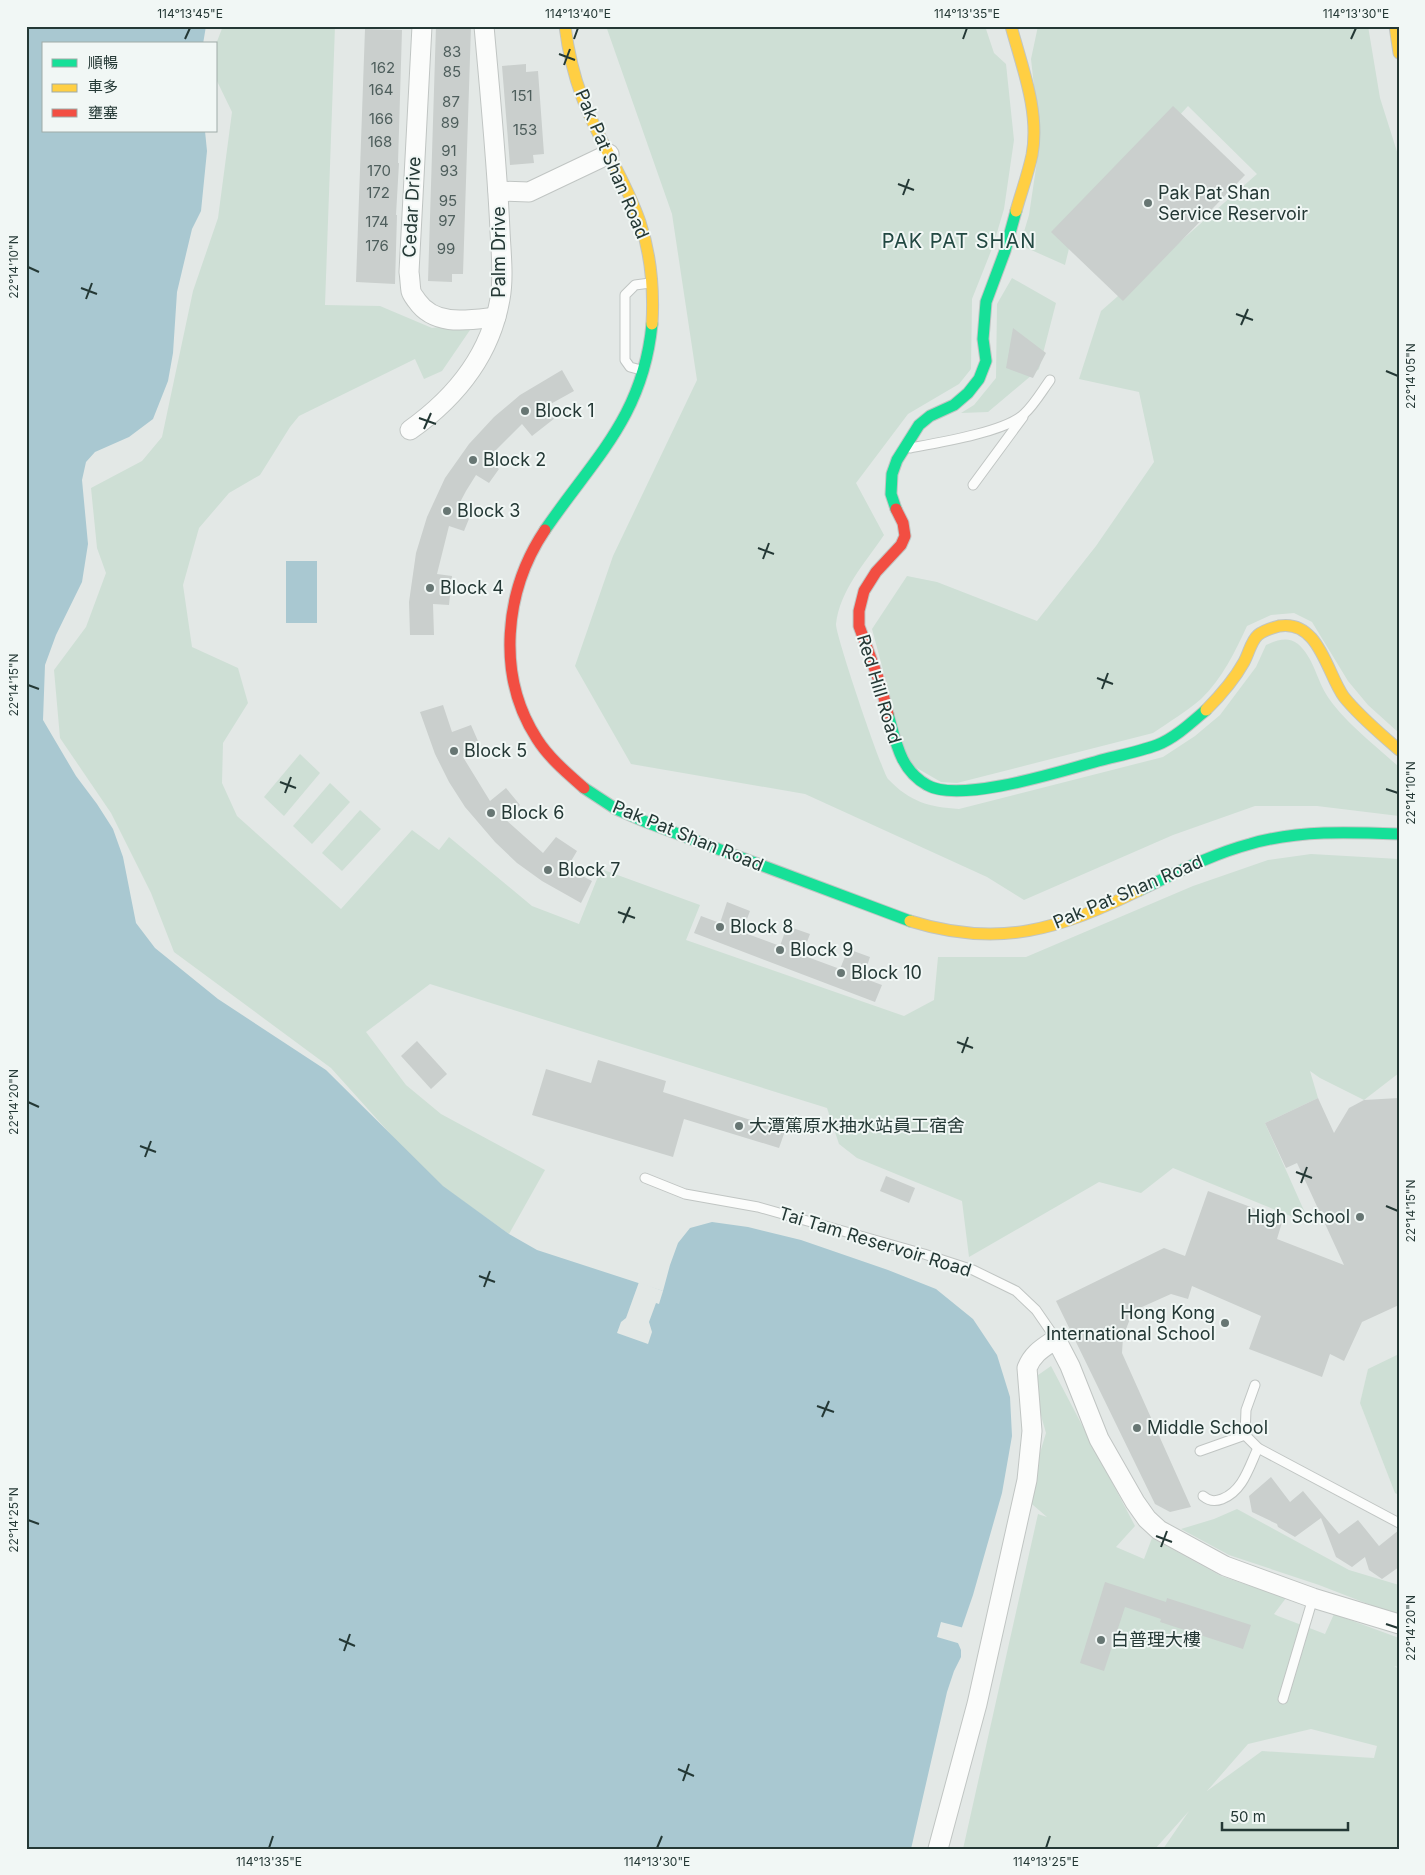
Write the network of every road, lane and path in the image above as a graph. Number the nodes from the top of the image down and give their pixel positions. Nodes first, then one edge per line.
1 (422, 26) edge
2 (484, 26) edge
3 (565, 26) edge
4 (1011, 26) edge
5 (1395, 26) edge
6 (1399, 53) edge
7 (609, 154) junction
8 (498, 191) junction
9 (652, 283) junction
10 (496, 317) junction
11 (644, 371) junction
12 (1050, 380) dead end
13 (1024, 415) junction
14 (410, 430) dead end
15 (902, 450) junction
16 (973, 485) dead end
17 (1399, 750) edge
18 (1399, 834) edge
19 (645, 1178) dead end
20 (1056, 1339) junction
21 (1256, 1385) dead end
22 (1246, 1435) junction
23 (1258, 1448) junction
24 (1200, 1451) dead end
25 (1203, 1496) dead end
26 (1399, 1523) edge
27 (1314, 1598) junction
28 (1399, 1624) edge
29 (1283, 1699) dead end
30 (938, 1849) edge

1 - 10 street, Cedar Drive
2 - 8 street, Palm Drive
3 - 7 street, Pak Pat Shan Road
4 - 15 street, Red Hill Road
5 - 6 street
7 - 8 street, Palm Drive
7 - 9 street, Pak Pat Shan Road
8 - 10 street, Palm Drive
9 - 11 street, Pak Pat Shan Road
9 - 11 lane
10 - 14 street, Palm Drive
11 - 18 street, Pak Pat Shan Road
12 - 13 lane
13 - 15 lane
13 - 16 lane
15 - 17 street, Red Hill Road
19 - 20 lane, Tai Tam Reservoir Road
20 - 27 street, Tai Tam Reservoir Road
20 - 30 street
21 - 22 lane
22 - 23 lane
22 - 24 lane
23 - 25 lane
23 - 26 lane
27 - 28 street, Tai Tam Reservoir Road
27 - 29 lane

